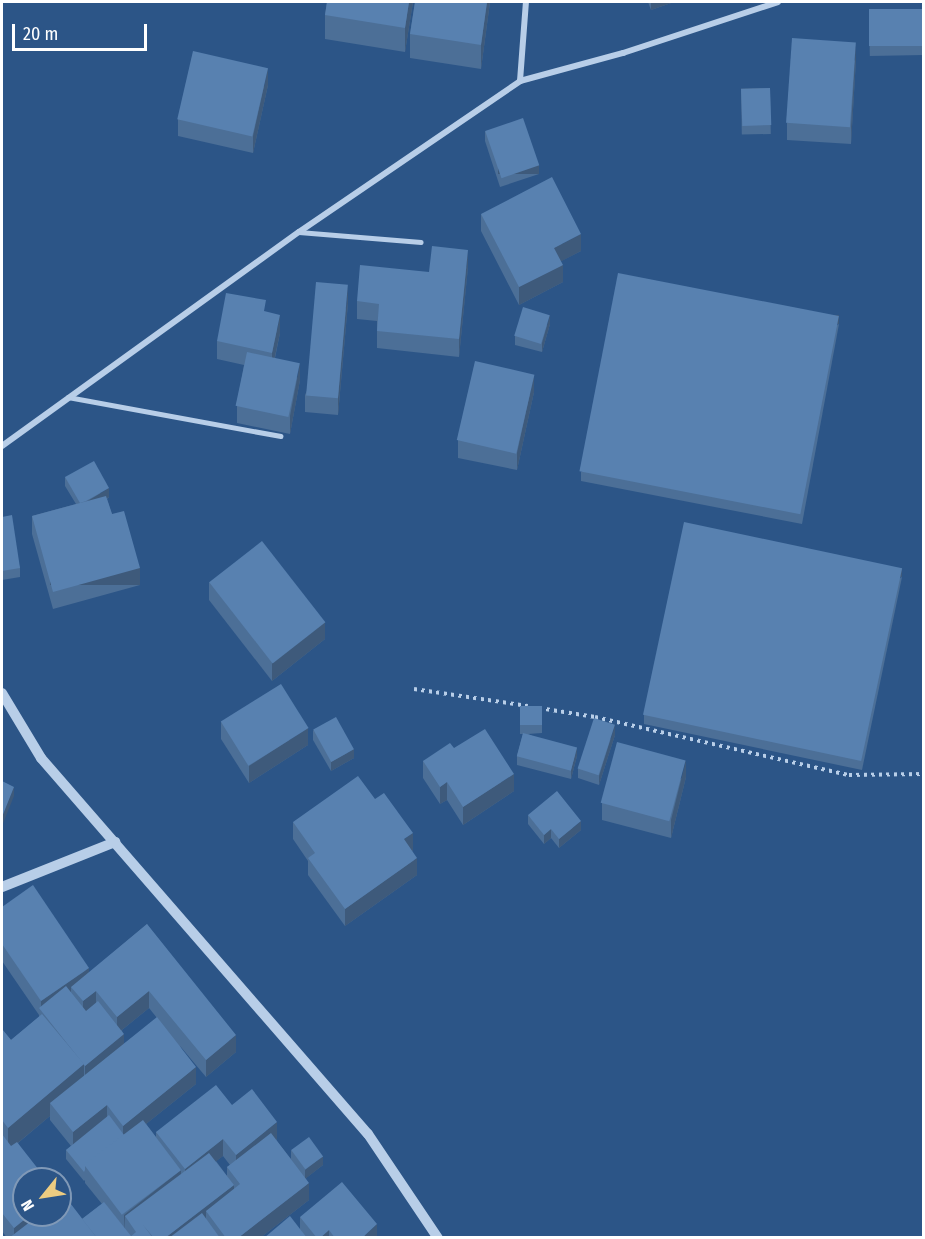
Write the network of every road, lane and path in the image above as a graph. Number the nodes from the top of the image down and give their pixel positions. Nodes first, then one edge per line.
1 (526, 2) edge
2 (777, 2) edge
3 (520, 81) junction
4 (299, 232) junction
5 (421, 242) dead end
6 (69, 397) junction
7 (280, 436) edge
8 (2, 446) edge
9 (414, 689) dead end
10 (2, 693) edge
11 (924, 774) edge
12 (115, 842) junction
13 (2, 887) edge
14 (438, 1238) edge

1 - 3 street
2 - 3 street
3 - 4 street
4 - 5 lane
4 - 6 street
6 - 7 lane
6 - 8 street
9 - 11 path
10 - 12 street
12 - 13 street
12 - 14 street

